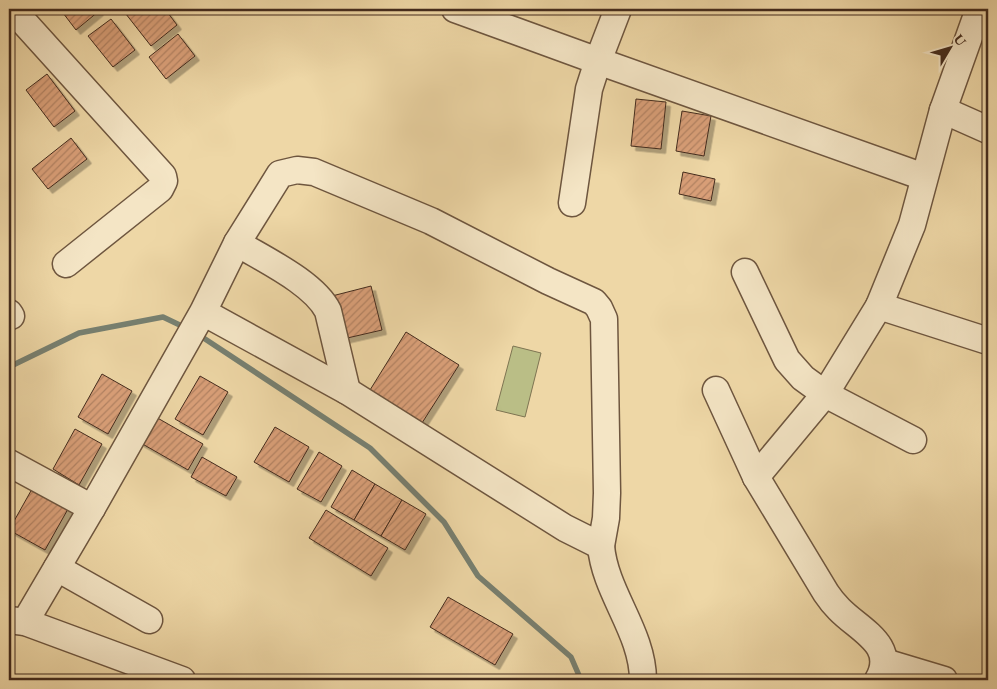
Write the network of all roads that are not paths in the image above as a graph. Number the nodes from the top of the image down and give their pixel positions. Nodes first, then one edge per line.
1 (12, 9) edge
2 (455, 9) edge
3 (618, 9) edge
4 (980, 9) edge
5 (598, 61) junction
6 (943, 110) junction
7 (988, 130) edge
8 (924, 177) junction
9 (572, 203) dead end
10 (237, 243) junction
11 (66, 264) dead end
12 (745, 272) dead end
13 (879, 306) junction
14 (203, 312) junction
15 (988, 340) edge
16 (716, 390) dead end
17 (347, 391) junction
18 (825, 394) junction
19 (913, 440) dead end
20 (9, 463) edge
21 (756, 477) junction
22 (92, 508) junction
23 (601, 546) junction
24 (58, 568) junction
25 (150, 620) dead end
26 (17, 621) edge
27 (881, 671) edge
28 (182, 680) edge
29 (643, 680) edge
30 (944, 680) edge

1 - 11 street
2 - 5 street
3 - 5 street
4 - 6 street
5 - 8 street
5 - 9 street
6 - 7 street
6 - 8 street
8 - 13 street
10 - 14 street
10 - 17 street
10 - 23 street
12 - 18 street
13 - 15 street
13 - 18 street
14 - 17 street
14 - 22 street
16 - 21 street
17 - 23 street
18 - 19 street
18 - 21 street
20 - 22 street
21 - 27 street
22 - 24 street
23 - 29 street
24 - 25 street
24 - 26 street
26 - 28 street
27 - 30 street

